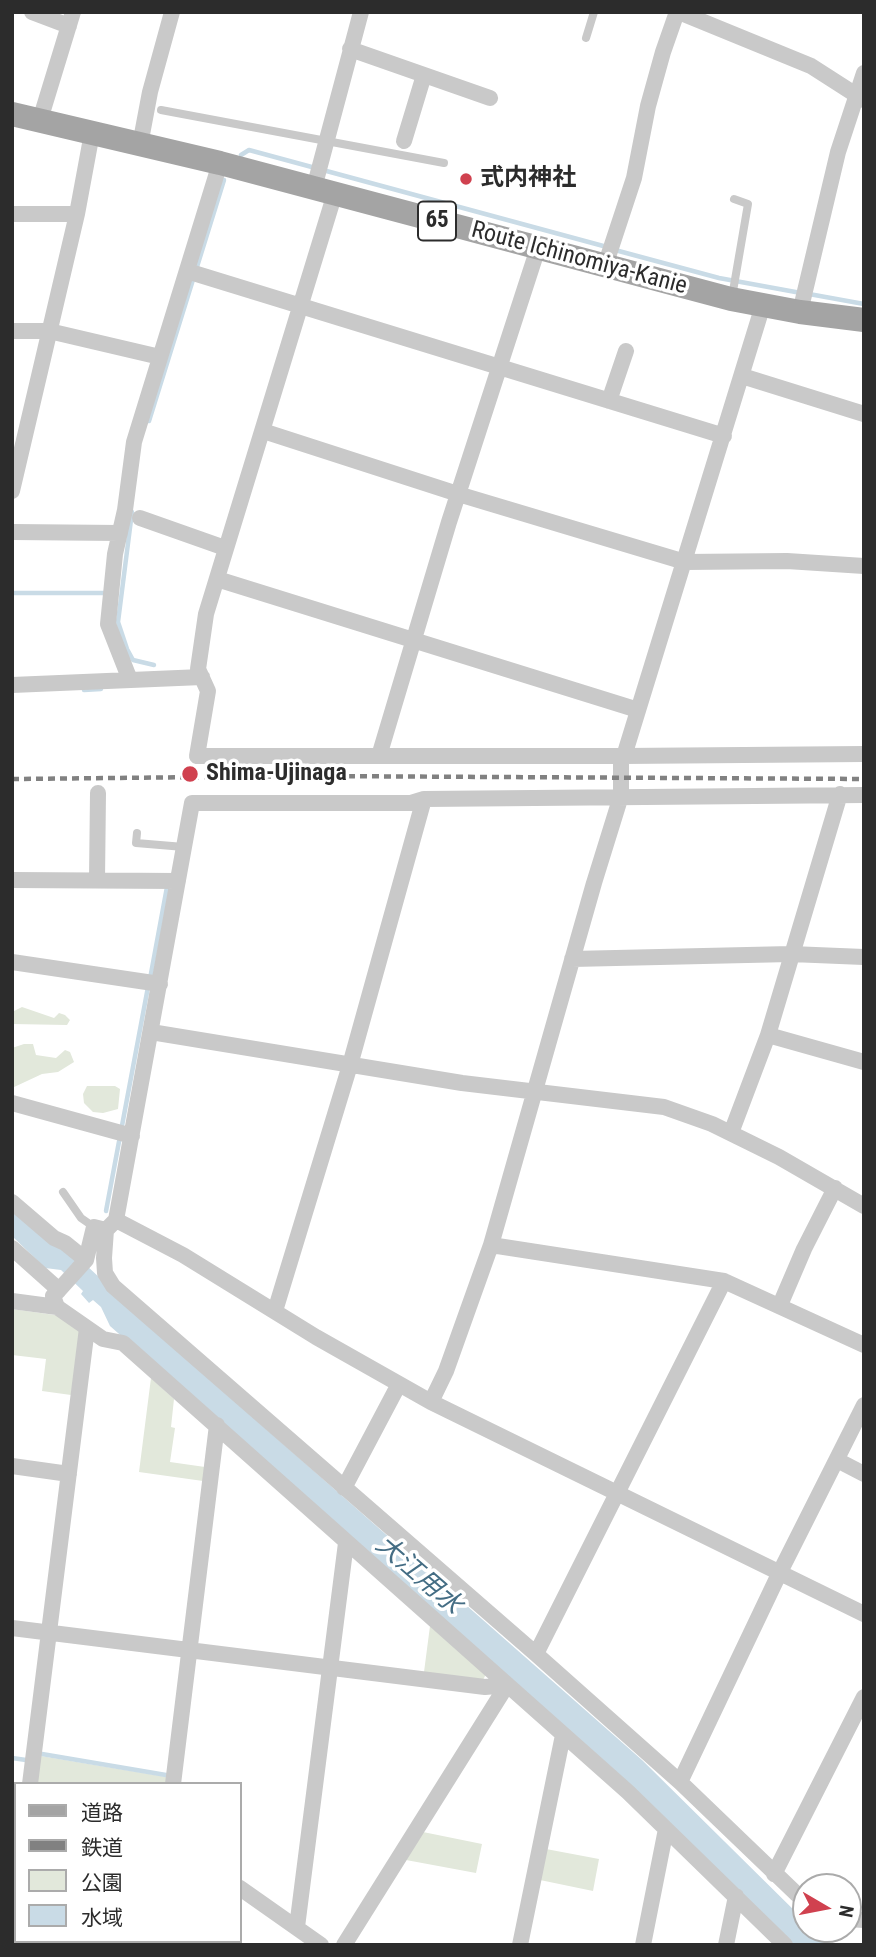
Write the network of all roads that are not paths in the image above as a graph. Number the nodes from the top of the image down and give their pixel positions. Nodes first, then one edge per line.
1 (32, 12) edge
2 (172, 12) edge
3 (361, 12) edge
4 (594, 12) edge
5 (678, 12) edge
6 (71, 19) edge
7 (586, 38) dead end
8 (351, 49) junction
9 (864, 73) edge
10 (424, 75) junction
11 (490, 98) dead end
12 (860, 98) edge
13 (161, 110) dead end
14 (12, 114) edge
15 (40, 120) junction
16 (92, 133) junction
17 (326, 141) junction
18 (404, 141) dead end
19 (140, 145) junction
20 (220, 163) junction
21 (444, 163) dead end
22 (321, 180) junction
23 (734, 200) dead end
24 (12, 214) edge
25 (77, 214) junction
26 (538, 247) junction
27 (609, 255) junction
28 (193, 273) junction
29 (732, 294) junction
30 (802, 300) junction
31 (301, 305) junction
32 (763, 305) junction
33 (864, 320) edge
34 (12, 331) edge
35 (49, 331) junction
36 (626, 351) dead end
37 (160, 357) junction
38 (499, 367) junction
39 (742, 376) junction
40 (609, 401) junction
41 (864, 414) edge
42 (263, 431) junction
43 (724, 436) junction
44 (12, 491) edge
45 (458, 494) junction
46 (140, 518) dead end
47 (12, 532) edge
48 (120, 533) junction
49 (225, 548) junction
50 (685, 562) junction
51 (864, 566) edge
52 (217, 579) junction
53 (414, 640) junction
54 (202, 677) junction
55 (130, 680) junction
56 (12, 685) edge
57 (638, 710) junction
58 (864, 754) edge
59 (379, 756) junction
60 (623, 756) junction
61 (99, 793) dead end
62 (839, 794) junction
63 (864, 795) edge
64 (621, 796) junction
65 (424, 799) junction
66 (137, 833) dead end
67 (184, 847) junction
68 (12, 880) edge
69 (97, 880) junction
70 (178, 881) junction
71 (791, 954) junction
72 (864, 957) edge
73 (572, 958) junction
74 (12, 962) edge
75 (152, 983) junction
76 (151, 1032) junction
77 (768, 1035) junction
78 (864, 1062) edge
79 (350, 1065) junction
80 (535, 1091) junction
81 (12, 1103) edge
82 (124, 1133) junction
83 (731, 1133) junction
84 (835, 1188) junction
85 (63, 1192) dead end
86 (12, 1202) edge
87 (864, 1206) edge
88 (105, 1226) junction
89 (491, 1245) junction
90 (12, 1248) edge
91 (86, 1260) junction
92 (724, 1281) junction
93 (62, 1286) junction
94 (12, 1301) edge
95 (780, 1305) junction
96 (57, 1307) junction
97 (275, 1311) junction
98 (86, 1328) junction
99 (864, 1345) edge
100 (399, 1384) junction
101 (431, 1402) junction
102 (864, 1405) edge
103 (217, 1425) junction
104 (836, 1461) junction
105 (12, 1466) edge
106 (69, 1474) junction
107 (864, 1474) edge
108 (344, 1488) junction
109 (616, 1492) junction
110 (346, 1542) junction
111 (780, 1572) junction
112 (864, 1614) edge
113 (12, 1628) edge
114 (49, 1632) junction
115 (189, 1650) junction
116 (536, 1654) junction
117 (330, 1667) junction
118 (507, 1685) junction
119 (864, 1697) edge
120 (563, 1735) junction
121 (30, 1782) edge
122 (173, 1782) edge
123 (680, 1782) junction
124 (666, 1829) junction
125 (774, 1874) junction
126 (242, 1889) edge
127 (792, 1890) edge
128 (736, 1896) junction
129 (297, 1927) junction
130 (321, 1945) edge
131 (344, 1945) edge
132 (520, 1945) edge
133 (643, 1945) edge
134 (726, 1945) edge
135 (785, 1945) edge

1 - 6 street
2 - 19 street
3 - 8 street
4 - 7 lane
5 - 12 street
5 - 27 street
6 - 15 street
8 - 10 street
8 - 17 street
9 - 12 street
10 - 11 street
10 - 18 street
12 - 30 street
13 - 17 lane
14 - 15 main road, Route Ichinomiya-Kanie / 65
15 - 16 main road, Route Ichinomiya-Kanie / 65
16 - 19 main road, Route Ichinomiya-Kanie / 65
16 - 25 street
17 - 21 lane
17 - 22 street
19 - 20 main road, Route Ichinomiya-Kanie / 65
20 - 22 main road, Route Ichinomiya-Kanie / 65
20 - 28 street
22 - 26 main road, Route Ichinomiya-Kanie / 65
22 - 31 street
23 - 29 lane
24 - 25 street
25 - 35 street
26 - 27 main road, Route Ichinomiya-Kanie / 65
26 - 38 street
27 - 29 main road, Route Ichinomiya-Kanie / 65
28 - 31 street
28 - 37 street
29 - 32 main road, Route Ichinomiya-Kanie / 65
30 - 32 main road, Route Ichinomiya-Kanie / 65
30 - 33 main road, Route Ichinomiya-Kanie / 65
31 - 38 street
31 - 42 street
32 - 39 street
34 - 35 street
35 - 37 street
35 - 44 street
36 - 40 street
37 - 48 street
38 - 40 street
38 - 45 street
39 - 41 street
39 - 43 street
40 - 43 street
42 - 45 street
42 - 49 street
43 - 50 street
45 - 50 street
45 - 53 street
46 - 49 street
47 - 48 street
48 - 55 street
49 - 52 street
50 - 51 street
50 - 57 street
52 - 53 street
52 - 54 street
53 - 57 street
53 - 59 street
54 - 55 street
54 - 59 street
55 - 56 street
57 - 60 street
58 - 60 street
59 - 60 street
60 - 64 street
61 - 69 street
62 - 63 street
62 - 64 street
62 - 71 street
64 - 65 street
64 - 73 street
65 - 67 street
65 - 79 street
66 - 67 lane
67 - 70 street
68 - 69 street
69 - 70 street
70 - 75 street
71 - 72 street
71 - 73 street
71 - 77 street
73 - 80 street
74 - 75 street
75 - 76 street
76 - 79 street
76 - 82 street
77 - 78 street
77 - 83 street
79 - 80 street
79 - 97 street
80 - 83 street
80 - 89 street
81 - 82 street
82 - 88 street
83 - 84 street
84 - 87 street
84 - 95 street
85 - 88 lane
86 - 91 street
88 - 91 street
88 - 97 street
88 - 108 street
89 - 92 street
89 - 101 street
90 - 93 street
91 - 93 street
92 - 95 street
92 - 109 street
93 - 96 street
94 - 96 street
95 - 99 street
96 - 98 street
97 - 100 street
98 - 103 street
98 - 106 street
100 - 101 street
100 - 108 street
101 - 109 street
102 - 104 street
103 - 110 street
103 - 115 street
104 - 107 street
104 - 111 street
105 - 106 street
106 - 114 street
108 - 116 street
109 - 111 street
109 - 116 street
110 - 117 street
110 - 118 street
111 - 112 street
111 - 123 street
113 - 114 street
114 - 115 street
114 - 121 street
115 - 117 street
115 - 122 street
116 - 123 street
117 - 118 street
117 - 129 street
118 - 120 street
118 - 131 street
119 - 125 street
120 - 124 street
120 - 132 street
123 - 125 street
124 - 128 street
124 - 133 street
125 - 127 street
126 - 129 street
128 - 134 street
128 - 135 street
129 - 130 street

